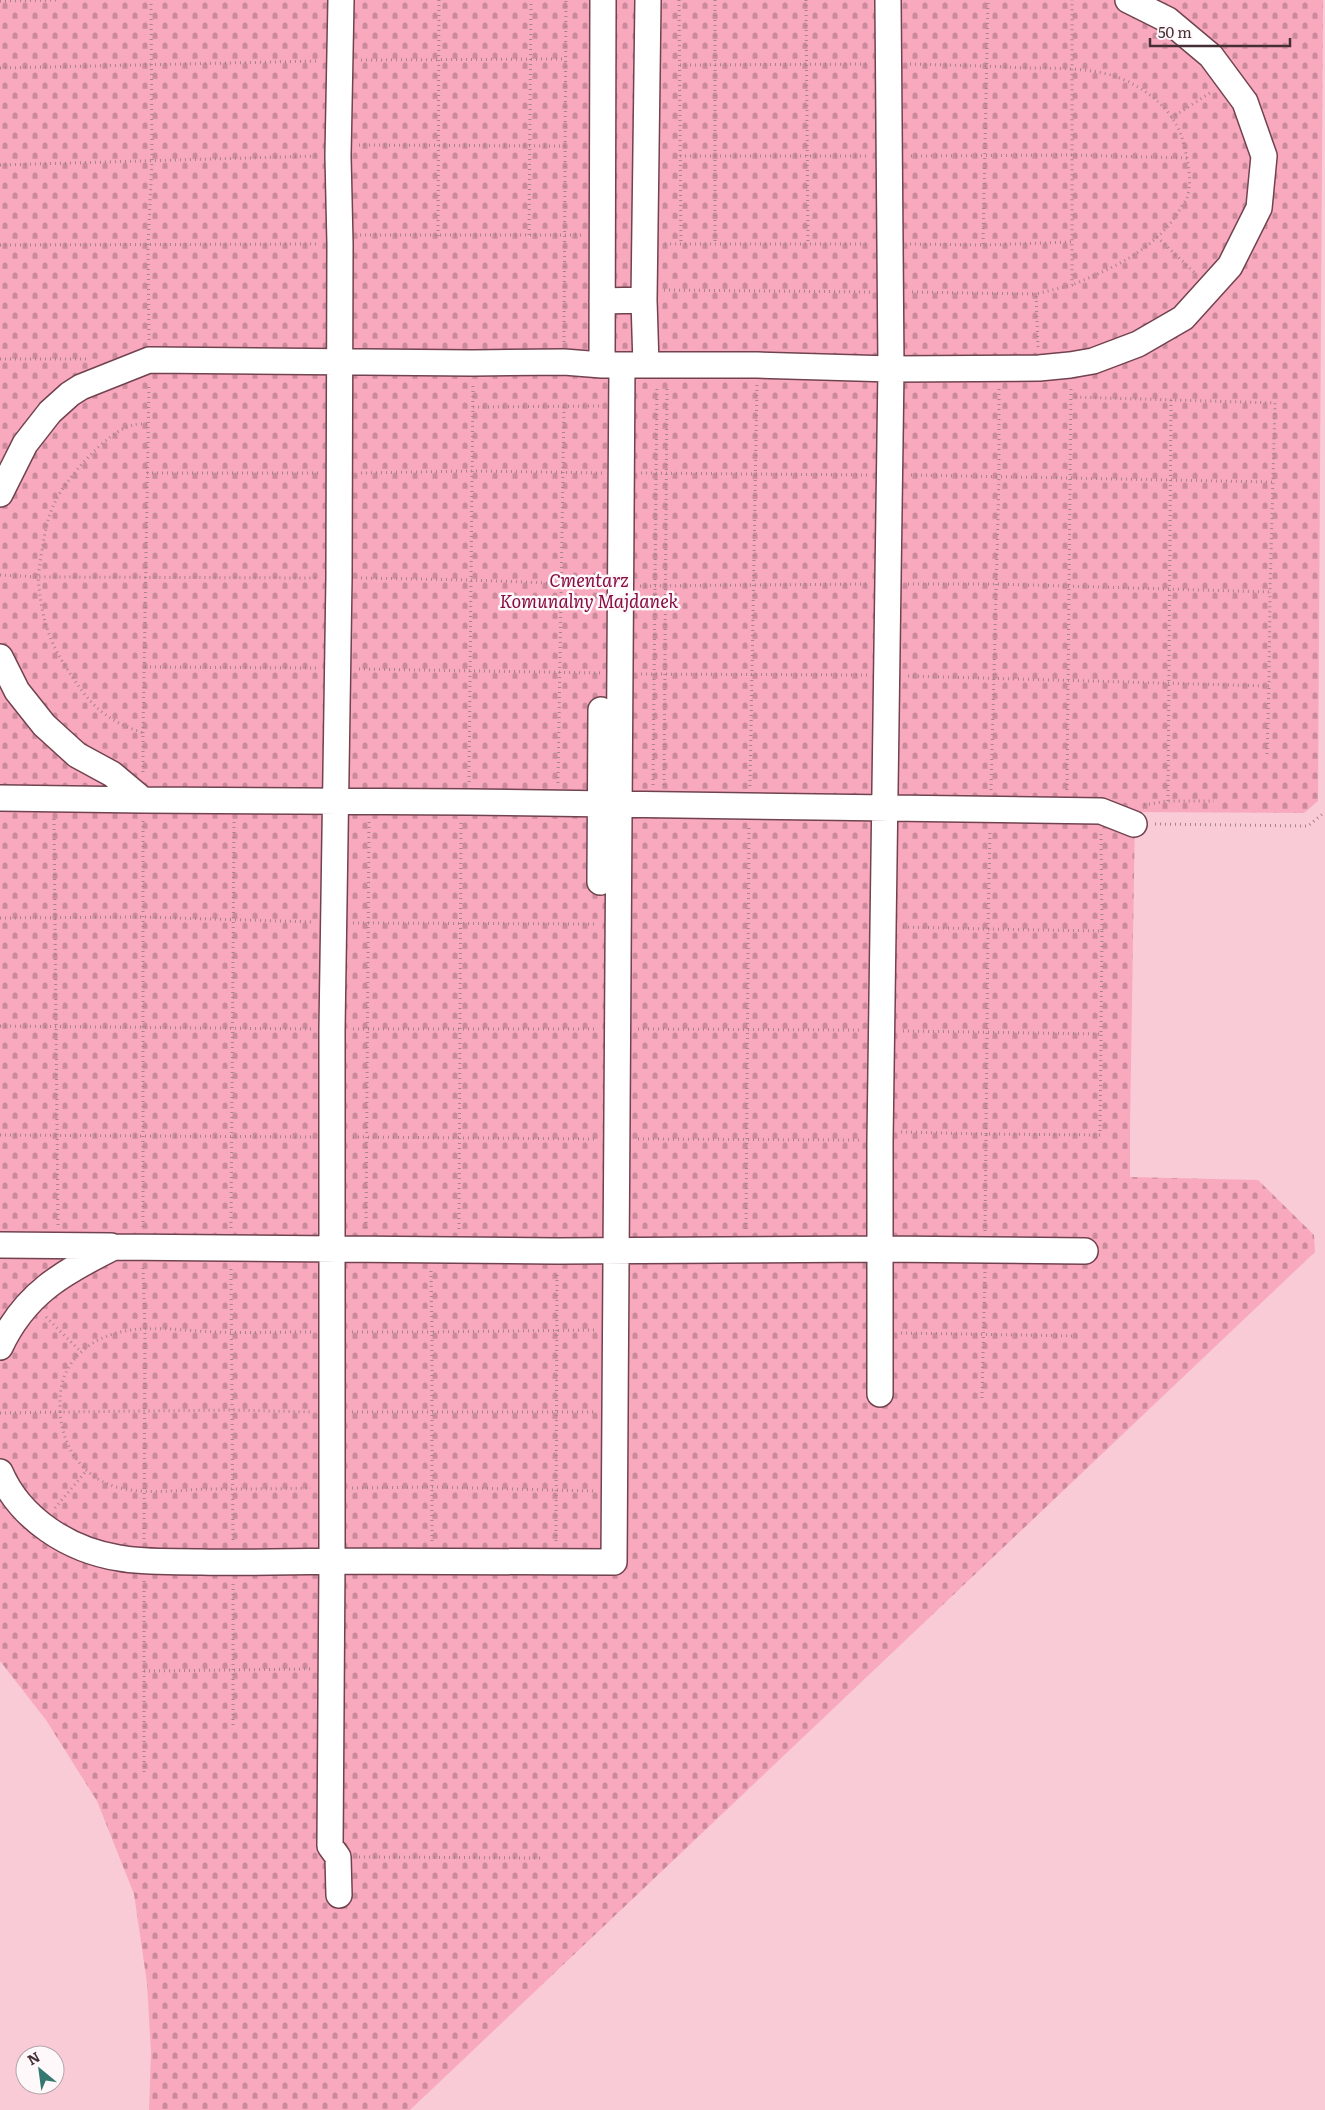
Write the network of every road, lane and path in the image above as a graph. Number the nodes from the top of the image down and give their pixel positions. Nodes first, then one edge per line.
1 (56, 0) edge
2 (151, 0) edge
3 (341, 0) edge
4 (439, 0) edge
5 (531, 0) edge
6 (566, 0) edge
7 (603, 0) edge
8 (648, 0) edge
9 (679, 0) edge
10 (715, 0) edge
11 (806, 0) edge
12 (888, 0) edge
13 (988, 0) edge
14 (1072, 0) edge
15 (1128, 0) edge
16 (0, 1) edge
17 (439, 58) junction
18 (530, 59) junction
19 (566, 59) junction
20 (339, 60) junction
21 (889, 64) junction
22 (150, 65) junction
23 (680, 65) junction
24 (807, 65) junction
25 (714, 66) junction
26 (986, 66) junction
27 (0, 68) edge
28 (1072, 69) junction
29 (1230, 80) junction
30 (1171, 118) junction
31 (438, 146) junction
32 (530, 146) junction
33 (565, 146) junction
34 (338, 150) junction
35 (715, 155) junction
36 (808, 155) junction
37 (985, 155) junction
38 (1072, 155) junction
39 (680, 156) junction
40 (889, 156) junction
41 (1188, 158) junction
42 (152, 161) junction
43 (0, 165) edge
44 (529, 235) junction
45 (564, 235) junction
46 (438, 236) junction
47 (1157, 237) junction
48 (340, 239) junction
49 (1072, 242) junction
50 (645, 244) junction
51 (681, 244) junction
52 (715, 244) junction
53 (808, 244) junction
54 (890, 244) junction
55 (983, 245) junction
56 (0, 246) edge
57 (148, 246) junction
58 (1072, 285) junction
59 (1210, 288) junction
60 (890, 292) junction
61 (1036, 294) junction
62 (644, 295) junction
63 (602, 301) junction
64 (0, 359) edge
65 (90, 360) dead end
66 (149, 360) junction
67 (340, 361) junction
68 (564, 362) junction
69 (473, 363) junction
70 (610, 365) junction
71 (757, 365) junction
72 (1070, 365) junction
73 (657, 366) junction
74 (999, 368) junction
75 (1039, 368) junction
76 (891, 369) junction
77 (1072, 397) junction
78 (1171, 400) junction
79 (473, 406) junction
80 (564, 406) junction
81 (605, 406) junction
82 (148, 424) junction
83 (472, 471) junction
84 (656, 472) junction
85 (147, 473) junction
86 (338, 473) junction
87 (564, 473) junction
88 (613, 473) junction
89 (667, 473) junction
90 (755, 475) junction
91 (890, 475) junction
92 (999, 476) junction
93 (1070, 478) junction
94 (1170, 480) junction
95 (1272, 482) junction
96 (0, 494) edge
97 (0, 575) edge
98 (38, 577) junction
99 (145, 577) junction
100 (339, 578) junction
101 (471, 580) junction
102 (561, 584) junction
103 (888, 584) junction
104 (996, 584) junction
105 (754, 585) junction
106 (611, 586) junction
107 (655, 586) junction
108 (665, 586) junction
109 (1069, 587) junction
110 (1169, 589) junction
111 (1270, 592) junction
112 (0, 657) edge
113 (144, 667) junction
114 (338, 668) junction
115 (471, 671) junction
116 (562, 672) junction
117 (654, 673) junction
118 (665, 673) junction
119 (752, 673) junction
120 (610, 674) junction
121 (886, 675) junction
122 (993, 679) junction
123 (1068, 680) junction
124 (1169, 682) junction
125 (1269, 686) junction
126 (143, 733) junction
127 (1267, 754) dead end
128 (0, 798) edge
129 (54, 799) junction
130 (143, 800) junction
131 (234, 801) junction
132 (336, 801) junction
133 (1168, 801) junction
134 (1214, 801) dead end
135 (369, 802) junction
136 (465, 802) junction
137 (558, 804) junction
138 (609, 805) junction
139 (658, 805) junction
140 (750, 807) junction
141 (884, 808) junction
142 (990, 810) junction
143 (1066, 811) junction
144 (1101, 811) junction
145 (1325, 812) edge
146 (1137, 815) junction
147 (142, 917) junction
148 (0, 918) edge
149 (54, 918) junction
150 (233, 921) junction
151 (368, 922) junction
152 (460, 922) junction
153 (334, 923) junction
154 (601, 924) junction
155 (882, 926) junction
156 (988, 929) junction
157 (1102, 931) junction
158 (0, 1026) edge
159 (56, 1026) junction
160 (143, 1026) junction
161 (233, 1028) junction
162 (332, 1029) junction
163 (367, 1029) junction
164 (460, 1029) junction
165 (609, 1029) junction
166 (747, 1030) junction
167 (882, 1030) junction
168 (989, 1032) junction
169 (1102, 1034) junction
170 (986, 1134) junction
171 (0, 1135) edge
172 (57, 1136) junction
173 (880, 1136) junction
174 (143, 1137) junction
175 (232, 1137) junction
176 (332, 1137) junction
177 (366, 1137) junction
178 (459, 1137) junction
179 (608, 1139) junction
180 (746, 1139) junction
181 (58, 1244) junction
182 (0, 1245) edge
183 (114, 1247) junction
184 (143, 1247) junction
185 (231, 1248) junction
186 (332, 1248) junction
187 (366, 1248) junction
188 (745, 1249) junction
189 (880, 1249) junction
190 (430, 1250) junction
191 (459, 1250) junction
192 (607, 1250) junction
193 (557, 1251) junction
194 (1085, 1251) dead end
195 (30, 1300) junction
196 (145, 1329) junction
197 (599, 1330) junction
198 (557, 1331) junction
199 (231, 1332) junction
200 (332, 1332) junction
201 (432, 1332) junction
202 (881, 1333) junction
203 (1078, 1336) dead end
204 (0, 1347) edge
205 (80, 1352) junction
206 (880, 1394) dead end
207 (231, 1410) junction
208 (144, 1411) junction
209 (432, 1411) junction
210 (60, 1412) junction
211 (332, 1412) junction
212 (558, 1412) junction
213 (598, 1412) junction
214 (0, 1413) edge
215 (86, 1470) junction
216 (0, 1472) edge
217 (432, 1487) junction
218 (331, 1488) junction
219 (232, 1489) junction
220 (144, 1490) junction
221 (556, 1491) junction
222 (598, 1491) junction
223 (41, 1525) junction
224 (144, 1560) junction
225 (233, 1562) junction
226 (332, 1562) junction
227 (432, 1562) junction
228 (556, 1562) junction
229 (598, 1562) junction
230 (331, 1669) junction
231 (144, 1670) junction
232 (234, 1671) junction
233 (234, 1726) dead end
234 (144, 1775) dead end
235 (338, 1857) junction
236 (540, 1858) dead end
237 (339, 1895) dead end

1 - 16 path
2 - 22 path
3 - 20 street
4 - 17 path
5 - 18 path
6 - 19 path
7 - 63 street
8 - 50 street
9 - 23 path
10 - 25 path
11 - 24 path
12 - 21 street
13 - 26 path
14 - 28 path
15 - 29 street
17 - 18 path
17 - 20 path
17 - 31 path
18 - 19 path
18 - 32 path
19 - 33 path
20 - 22 path
20 - 34 street
21 - 24 path
21 - 26 path
21 - 40 street
22 - 27 path
22 - 42 path
23 - 25 path
23 - 39 path
24 - 25 path
24 - 36 path
25 - 35 path
26 - 28 path
26 - 37 path
28 - 30 path
28 - 38 path
29 - 30 path
29 - 59 street
30 - 41 path
31 - 32 path
31 - 34 path
31 - 46 path
32 - 33 path
32 - 44 path
33 - 45 path
34 - 42 path
34 - 48 street
35 - 36 path
35 - 39 path
35 - 52 path
36 - 40 path
36 - 53 path
37 - 38 path
37 - 40 path
37 - 55 path
38 - 41 path
38 - 49 path
39 - 51 path
40 - 54 street
41 - 47 path
42 - 43 path
42 - 57 path
44 - 45 path
44 - 46 path
45 - 68 path
46 - 48 path
47 - 58 path
47 - 59 path
48 - 57 path
48 - 67 street
49 - 55 path
49 - 58 path
50 - 51 path
50 - 62 street
51 - 52 path
52 - 53 path
53 - 54 path
54 - 55 path
54 - 60 street
56 - 57 path
57 - 66 path
58 - 61 path
59 - 72 street
60 - 61 path
60 - 62 path
60 - 76 street
61 - 75 path
62 - 63 street
62 - 73 street
63 - 70 street
64 - 65 path
66 - 67 street
66 - 82 path
66 - 96 street
67 - 69 street
67 - 86 street
68 - 69 street
68 - 70 street
69 - 79 path
70 - 73 street
70 - 81 street
70 - 88 street
71 - 73 street
71 - 76 street
71 - 90 path
72 - 75 street
72 - 77 path
73 - 84 path
73 - 89 path
74 - 75 street
74 - 76 street
74 - 92 path
76 - 91 street
77 - 78 path
77 - 93 path
78 - 94 path
78 - 95 path
79 - 80 path
79 - 83 path
80 - 81 path
80 - 87 path
81 - 88 street
82 - 85 path
82 - 98 path
83 - 86 path
83 - 87 path
83 - 101 path
84 - 88 path
84 - 89 path
84 - 107 path
85 - 86 path
85 - 99 path
86 - 100 street
87 - 88 path
87 - 102 path
88 - 106 street
89 - 90 path
89 - 108 path
90 - 91 path
90 - 105 path
91 - 92 path
91 - 103 street
92 - 93 path
92 - 104 path
93 - 94 path
93 - 109 path
94 - 95 path
94 - 110 path
95 - 111 path
97 - 98 path
98 - 99 path
98 - 126 path
99 - 100 path
99 - 113 path
100 - 101 path
100 - 114 street
101 - 102 path
101 - 115 path
102 - 106 path
102 - 116 path
103 - 104 path
103 - 105 path
103 - 121 street
104 - 109 path
104 - 122 path
105 - 108 path
105 - 119 path
106 - 107 path
106 - 120 street
107 - 108 path
107 - 117 path
108 - 118 path
109 - 110 path
109 - 123 path
110 - 111 path
110 - 124 path
111 - 125 path
112 - 130 street
113 - 114 path
113 - 126 path
114 - 115 path
114 - 132 street
115 - 116 path
115 - 136 path
116 - 120 path
116 - 137 path
117 - 118 path
117 - 120 path
117 - 139 path
118 - 119 path
118 - 139 path
119 - 121 path
119 - 140 path
120 - 138 street
121 - 122 path
121 - 141 street
122 - 123 path
122 - 142 path
123 - 124 path
123 - 143 path
124 - 125 path
124 - 133 path
125 - 127 path
126 - 130 path
128 - 129 street
129 - 130 street
129 - 149 path
130 - 131 street
130 - 147 path
131 - 132 street
131 - 150 path
132 - 135 street
132 - 153 street
133 - 134 path
133 - 146 path
135 - 136 street
135 - 151 path
136 - 137 street
136 - 152 path
137 - 138 street
138 - 139 street
138 - 154 street
138 - 165 street
139 - 140 street
140 - 141 street
140 - 166 path
141 - 142 street
141 - 155 street
142 - 143 street
142 - 156 path
143 - 144 street
144 - 146 street
144 - 157 path
145 - 146 path
147 - 149 path
147 - 150 path
147 - 160 path
148 - 149 path
149 - 159 path
150 - 153 path
150 - 161 path
151 - 152 path
151 - 153 path
151 - 163 path
152 - 154 path
152 - 164 path
153 - 162 street
154 - 165 street
155 - 156 path
155 - 167 street
156 - 157 path
156 - 168 path
157 - 169 path
158 - 159 path
159 - 160 path
159 - 172 path
160 - 161 path
160 - 174 path
161 - 162 path
161 - 175 path
162 - 163 path
162 - 176 street
163 - 164 path
163 - 177 path
164 - 165 path
164 - 178 path
165 - 166 path
165 - 179 street
166 - 167 path
166 - 180 path
167 - 168 path
167 - 173 street
168 - 169 path
168 - 170 path
169 - 170 path
170 - 173 path
171 - 172 path
172 - 174 path
172 - 181 path
173 - 180 path
173 - 189 street
174 - 175 path
174 - 184 path
175 - 176 path
175 - 185 path
176 - 177 path
176 - 186 street
177 - 178 path
177 - 187 path
178 - 179 path
178 - 191 path
179 - 180 path
179 - 192 street
180 - 188 path
181 - 182 street
181 - 183 street
183 - 184 street
183 - 195 street
184 - 185 street
184 - 196 path
185 - 186 street
185 - 199 path
186 - 187 street
186 - 200 street
187 - 190 street
188 - 189 street
188 - 192 street
189 - 194 street
189 - 202 street
190 - 191 street
190 - 201 path
191 - 193 street
192 - 193 street
192 - 197 street
192 - 229 street
193 - 198 path
195 - 204 street
195 - 205 path
196 - 199 path
196 - 205 path
196 - 208 path
197 - 198 path
197 - 213 street
198 - 201 path
198 - 212 path
199 - 200 path
199 - 207 path
200 - 201 path
200 - 211 street
201 - 209 path
202 - 203 path
202 - 206 street
205 - 210 path
207 - 208 path
207 - 211 path
207 - 219 path
208 - 210 path
208 - 220 path
209 - 211 path
209 - 212 path
209 - 217 path
210 - 214 path
210 - 215 path
211 - 218 street
212 - 213 path
212 - 221 path
213 - 222 street
215 - 220 path
215 - 223 path
216 - 223 street
217 - 218 path
217 - 221 path
217 - 227 path
218 - 219 path
218 - 226 street
219 - 220 path
219 - 225 path
220 - 224 path
221 - 222 path
221 - 228 path
222 - 229 street
223 - 224 street
224 - 225 street
224 - 231 path
225 - 226 street
225 - 232 path
226 - 227 street
226 - 230 street
227 - 228 street
228 - 229 street
230 - 232 path
230 - 235 street
231 - 232 path
231 - 234 path
232 - 233 path
235 - 236 path
235 - 237 street

